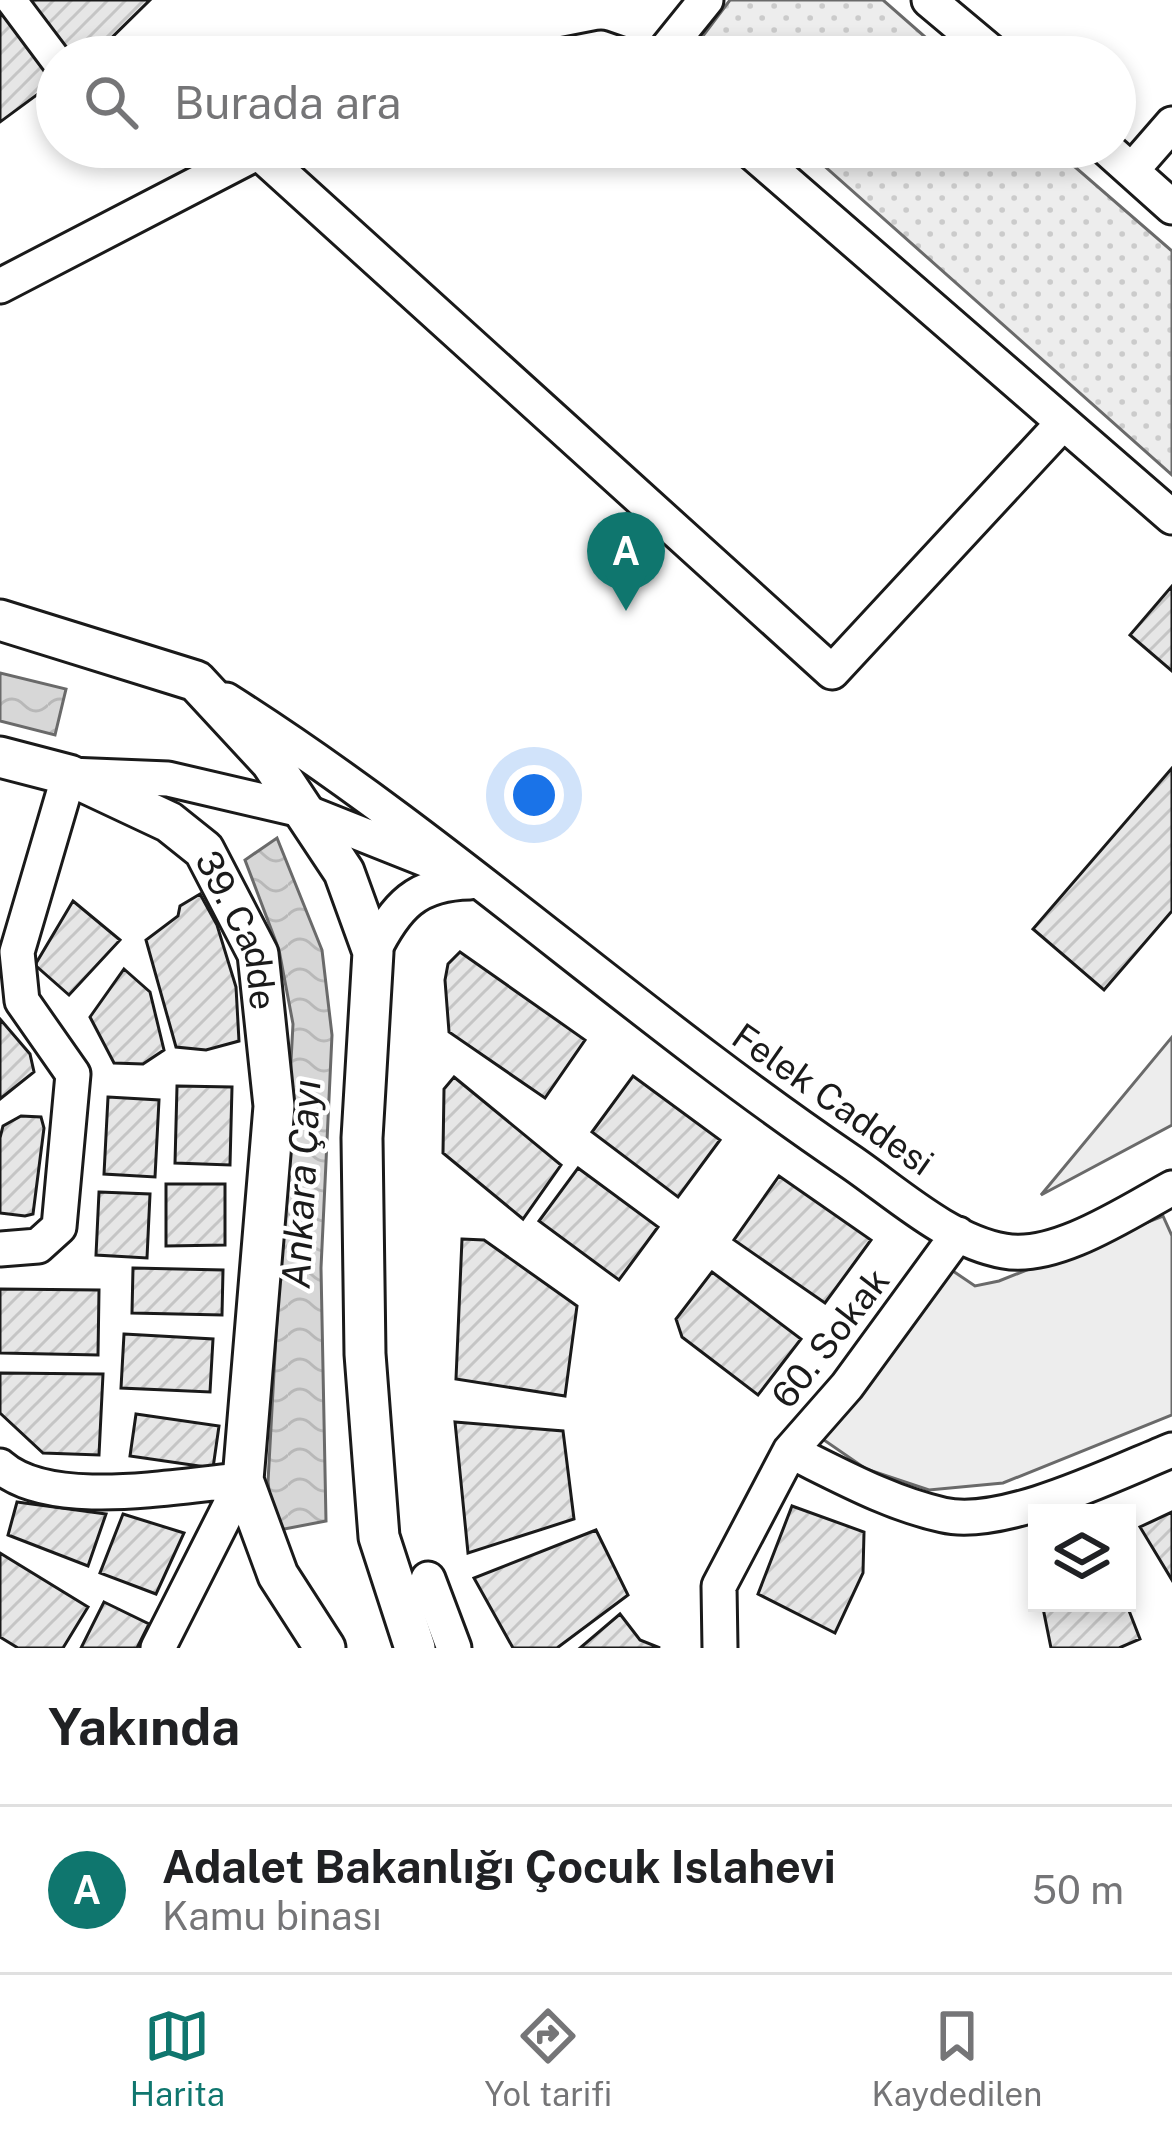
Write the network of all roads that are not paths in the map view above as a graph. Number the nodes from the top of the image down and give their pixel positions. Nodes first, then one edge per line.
1 (706, 0) edge
2 (929, 0) edge
3 (677, 36) edge
4 (972, 36) edge
5 (1172, 124) edge
6 (1136, 165) edge
7 (227, 168) edge
8 (284, 168) edge
9 (770, 168) edge
10 (1130, 168) edge
11 (1132, 170) joint
12 (1172, 207) edge
13 (0, 286) edge
14 (1063, 422) junction
15 (1172, 517) edge
16 (0, 620) edge
17 (196, 681) junction
18 (0, 757) edge
19 (69, 775) junction
20 (301, 810) junction
21 (484, 881) junction
22 (373, 952) junction
23 (1172, 1188) edge
24 (958, 1234) junction
25 (0, 1250) edge
26 (1172, 1450) edge
27 (790, 1451) junction
28 (0, 1466) edge
29 (243, 1480) junction
30 (428, 1579) dead end
31 (158, 1648) edge
32 (325, 1648) edge
33 (415, 1648) edge
34 (454, 1648) edge
35 (720, 1648) edge

1 - 3 street
2 - 4 street
5 - 6 street
7 - 13 street
8 - 14 street
9 - 14 street
10 - 11 street
11 - 12 street
14 - 15 street
16 - 17 main road
17 - 20 main road
17 - 21 street, Felek Caddesi
18 - 19 main road, 39. Cadde
19 - 20 street
19 - 25 street
19 - 29 main road, 39. Cadde
20 - 21 street
20 - 22 main road
21 - 22 street
21 - 24 street, Felek Caddesi
22 - 33 main road
23 - 24 street, Felek Caddesi
24 - 27 street, 60. Sokak
26 - 27 street, 60. Sokak
27 - 35 street
28 - 29 street
29 - 31 street
29 - 32 main road, 39. Cadde
30 - 34 street

